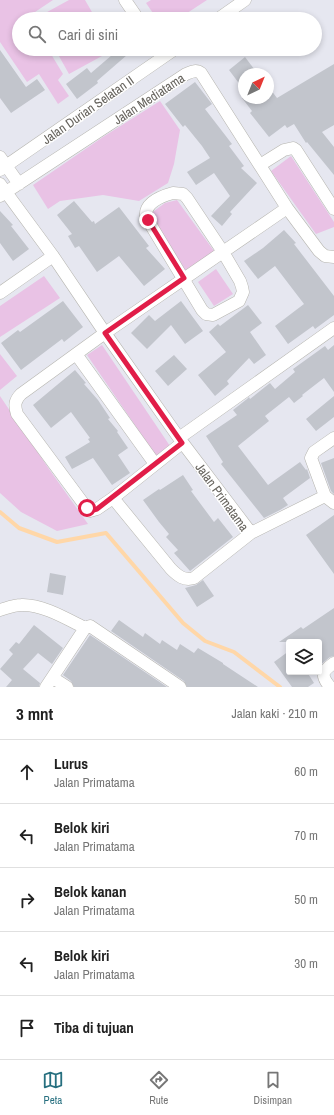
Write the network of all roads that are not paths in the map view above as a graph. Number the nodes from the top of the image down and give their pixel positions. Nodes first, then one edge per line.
1 (125, 0) edge
2 (245, 0) edge
3 (133, 12) edge
4 (228, 12) edge
5 (157, 56) edge
6 (2, 164) edge
7 (260, 165) junction
8 (19, 184) junction
9 (2, 191) edge
10 (287, 208) junction
11 (334, 209) edge
12 (223, 252) junction
13 (53, 256) junction
14 (334, 258) edge
15 (184, 278) junction
16 (0, 293) edge
17 (334, 328) edge
18 (105, 333) junction
19 (76, 354) junction
20 (334, 438) edge
21 (181, 441) junction
22 (155, 464) junction
23 (113, 498) junction
24 (330, 500) edge
25 (251, 533) junction
26 (0, 610) edge
27 (86, 628) junction
28 (334, 663) edge
29 (49, 682) edge
30 (67, 687) edge
31 (180, 687) edge
32 (330, 687) edge

1 - 3 street
2 - 4 street
5 - 6 street, Jalan Durian Selatan II
6 - 8 street
7 - 8 street, Jalan Mediatama
7 - 10 street, Jalan Mediatama
7 - 11 street
8 - 9 street, Jalan Mediatama
9 - 13 street, Jalan Primatama
10 - 12 street
10 - 14 street, Jalan Mediatama
12 - 15 street
12 - 15 street
12 - 15 street
13 - 16 street
13 - 18 street, Jalan Primatama
15 - 18 street
17 - 21 street
18 - 19 street
18 - 21 street, Jalan Primatama
19 - 22 street
19 - 23 street
20 - 24 street
21 - 22 street
21 - 25 street, Jalan Primatama
22 - 23 street
23 - 25 street, Jalan Primatama
24 - 25 street
26 - 27 street
27 - 29 street
27 - 31 street
28 - 32 street
29 - 30 street

